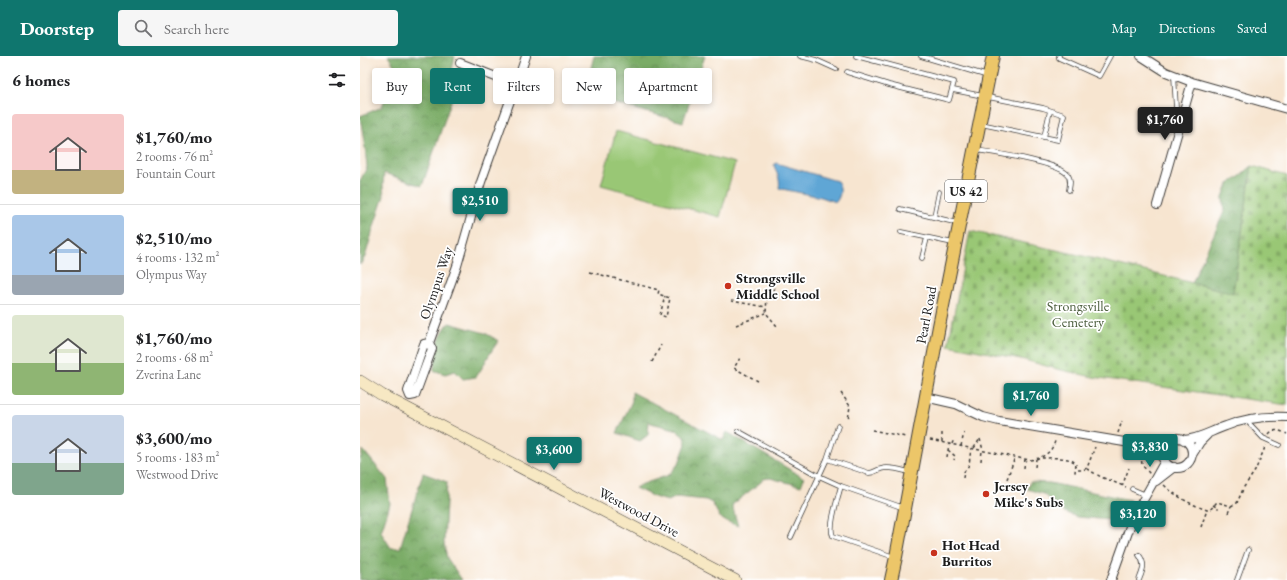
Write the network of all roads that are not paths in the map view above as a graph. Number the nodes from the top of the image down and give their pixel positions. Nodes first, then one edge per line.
1 (526, 56) edge
2 (800, 56) edge
3 (856, 56) edge
4 (922, 56) edge
5 (993, 56) edge
6 (1059, 56) edge
7 (1110, 56) edge
8 (1141, 56) edge
9 (460, 63) dead end
10 (522, 68) edge
11 (836, 69) dead end
12 (847, 72) dead end
13 (1174, 75) junction
14 (493, 76) edge
15 (989, 76) junction
16 (1192, 82) junction
17 (953, 90) junction
18 (984, 97) junction
19 (509, 104) edge
20 (1287, 109) edge
21 (1050, 111) junction
22 (1184, 113) junction
23 (979, 123) junction
24 (1044, 137) junction
25 (974, 149) junction
26 (1069, 190) dead end
27 (939, 192) dead end
28 (1157, 205) dead end
29 (900, 209) dead end
30 (934, 217) junction
31 (960, 224) junction
32 (901, 232) dead end
33 (927, 238) junction
34 (956, 244) junction
35 (922, 258) dead end
36 (360, 381) edge
37 (925, 397) junction
38 (406, 408) junction
39 (1287, 417) edge
40 (1246, 420) junction
41 (838, 426) dead end
42 (738, 431) dead end
43 (1207, 434) junction
44 (1184, 440) junction
45 (1166, 443) junction
46 (1279, 445) dead end
47 (1139, 447) junction
48 (1192, 455) junction
49 (827, 459) junction
50 (1164, 459) junction
51 (1174, 467) junction
52 (909, 472) dead end
53 (819, 476) junction
54 (1156, 483) junction
55 (841, 486) junction
56 (1132, 489) road end
57 (1146, 495) junction
58 (905, 508) junction
59 (791, 537) dead end
60 (1248, 550) dead end
61 (1139, 555) dead end
62 (896, 557) junction
63 (735, 580) edge
64 (891, 580) edge
65 (1111, 580) edge
66 (1139, 580) edge
67 (1237, 580) edge

1 - 10 street
2 - 11 lane
3 - 17 lane
4 - 15 lane
5 - 15 main road, Pearl Road / US 42
6 - 7 lane
8 - 13 street
9 - 14 street
12 - 17 lane
13 - 16 street
13 - 22 lane
15 - 18 main road, Pearl Road / US 42
16 - 20 street
16 - 22 street
17 - 18 lane
18 - 21 lane
18 - 23 main road, Pearl Road / US 42
19 - 38 street, Olympus Way
21 - 24 lane
21 - 24 lane
22 - 28 street
23 - 24 lane
23 - 25 main road, Pearl Road / US 42
25 - 26 lane
25 - 31 main road, Pearl Road / US 42
27 - 30 lane
29 - 30 lane
30 - 31 lane
31 - 34 main road, Pearl Road / US 42
32 - 33 lane
33 - 34 lane
33 - 35 lane
34 - 37 main road, Pearl Road / US 42
36 - 38 street, Westwood Drive
37 - 47 street
37 - 58 main road, Pearl Road / US 42
38 - 63 street, Westwood Drive
39 - 40 street
40 - 43 street
40 - 46 lane
41 - 49 lane
42 - 53 lane
43 - 44 street
43 - 48 street
44 - 45 street
44 - 48 street
45 - 47 street
45 - 50 street
47 - 50 street
48 - 51 street
49 - 52 lane
49 - 53 lane
50 - 51 street
50 - 54 street
51 - 54 street
53 - 55 lane
53 - 59 lane
54 - 57 street
55 - 58 lane
55 - 62 lane
56 - 57 lane
57 - 65 street
58 - 62 main road, Pearl Road / US 42
60 - 67 lane
61 - 66 lane
62 - 64 main road, Pearl Road / US 42

